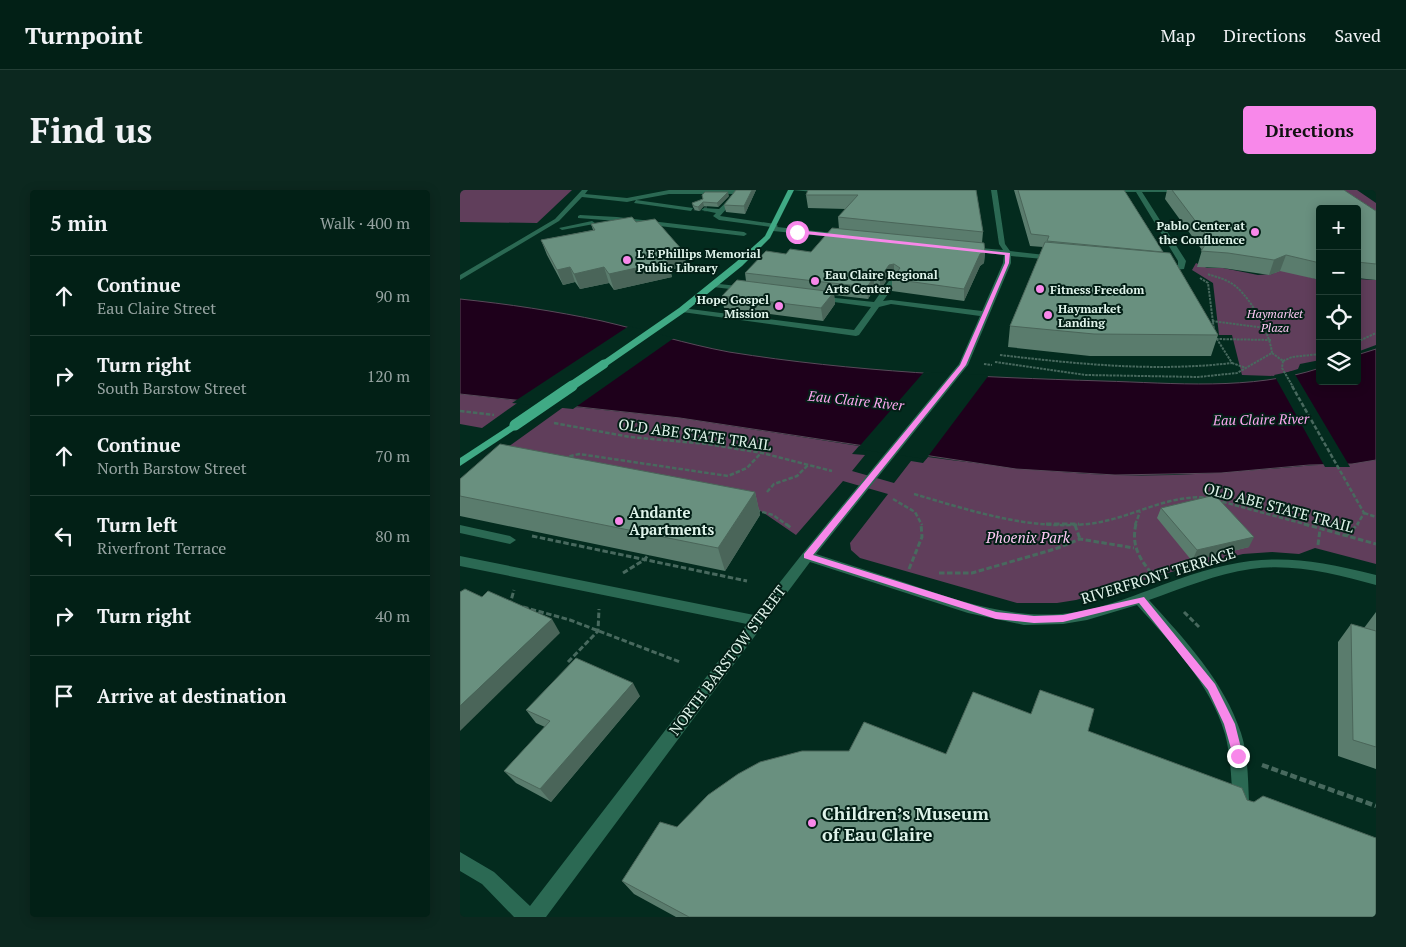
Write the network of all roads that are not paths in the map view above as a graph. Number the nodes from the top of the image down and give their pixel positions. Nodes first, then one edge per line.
1 (793, 190) edge
2 (814, 190) edge
3 (994, 190) edge
4 (1102, 190) edge
5 (1139, 190) edge
6 (1211, 190) edge
7 (669, 192) junction
8 (679, 192) junction
9 (583, 193) edge
10 (1222, 193) edge
11 (657, 194) junction
12 (647, 196) junction
13 (635, 198) junction
14 (626, 200) junction
15 (683, 200) tunnel mouth
16 (725, 202) junction
17 (694, 207) junction
18 (707, 207) tunnel mouth
19 (580, 217) dead end
20 (617, 218) junction
21 (774, 227) junction
22 (562, 228) dead end
23 (744, 234) dead end
24 (852, 237) edge
25 (958, 248) edge
26 (1008, 253) junction
27 (1066, 260) edge
28 (1152, 268) edge
29 (460, 278) edge
30 (894, 280) edge
31 (713, 285) junction
32 (752, 290) edge
33 (810, 297) edge
34 (876, 305) junction
35 (682, 310) junction
36 (985, 314) junction
37 (460, 463) edge
38 (460, 529) edge
39 (510, 540) dead end
40 (807, 556) junction
41 (460, 561) edge
42 (1376, 580) edge
43 (1141, 600) junction
44 (757, 621) junction
45 (1241, 808) edge
46 (460, 861) edge
47 (528, 917) edge
48 (534, 917) edge

1 - 2 street
1 - 21 main road
3 - 26 street
4 - 5 street
5 - 6 street
5 - 28 street
6 - 10 street
7 - 8 street
7 - 8 street
7 - 11 street
8 - 16 street
9 - 14 street
9 - 29 street
11 - 12 street
11 - 15 street
12 - 13 street
12 - 17 street
13 - 14 street
13 - 17 street
14 - 17 street
16 - 18 street
16 - 21 street
19 - 20 street
20 - 22 street
20 - 23 street
21 - 24 street
21 - 31 main road
25 - 26 street
26 - 27 street
26 - 36 street, NORTH BARSTOW STREET
30 - 34 street
31 - 32 street
31 - 35 main road
33 - 34 street
34 - 35 street
34 - 36 street
35 - 37 main road, bridge
36 - 40 street, NORTH BARSTOW STREET
38 - 39 street
40 - 43 street, RIVERFRONT TERRACE
40 - 44 street, NORTH BARSTOW STREET
41 - 44 street
42 - 43 street, RIVERFRONT TERRACE
43 - 45 street
44 - 48 street, NORTH BARSTOW STREET
46 - 47 street

